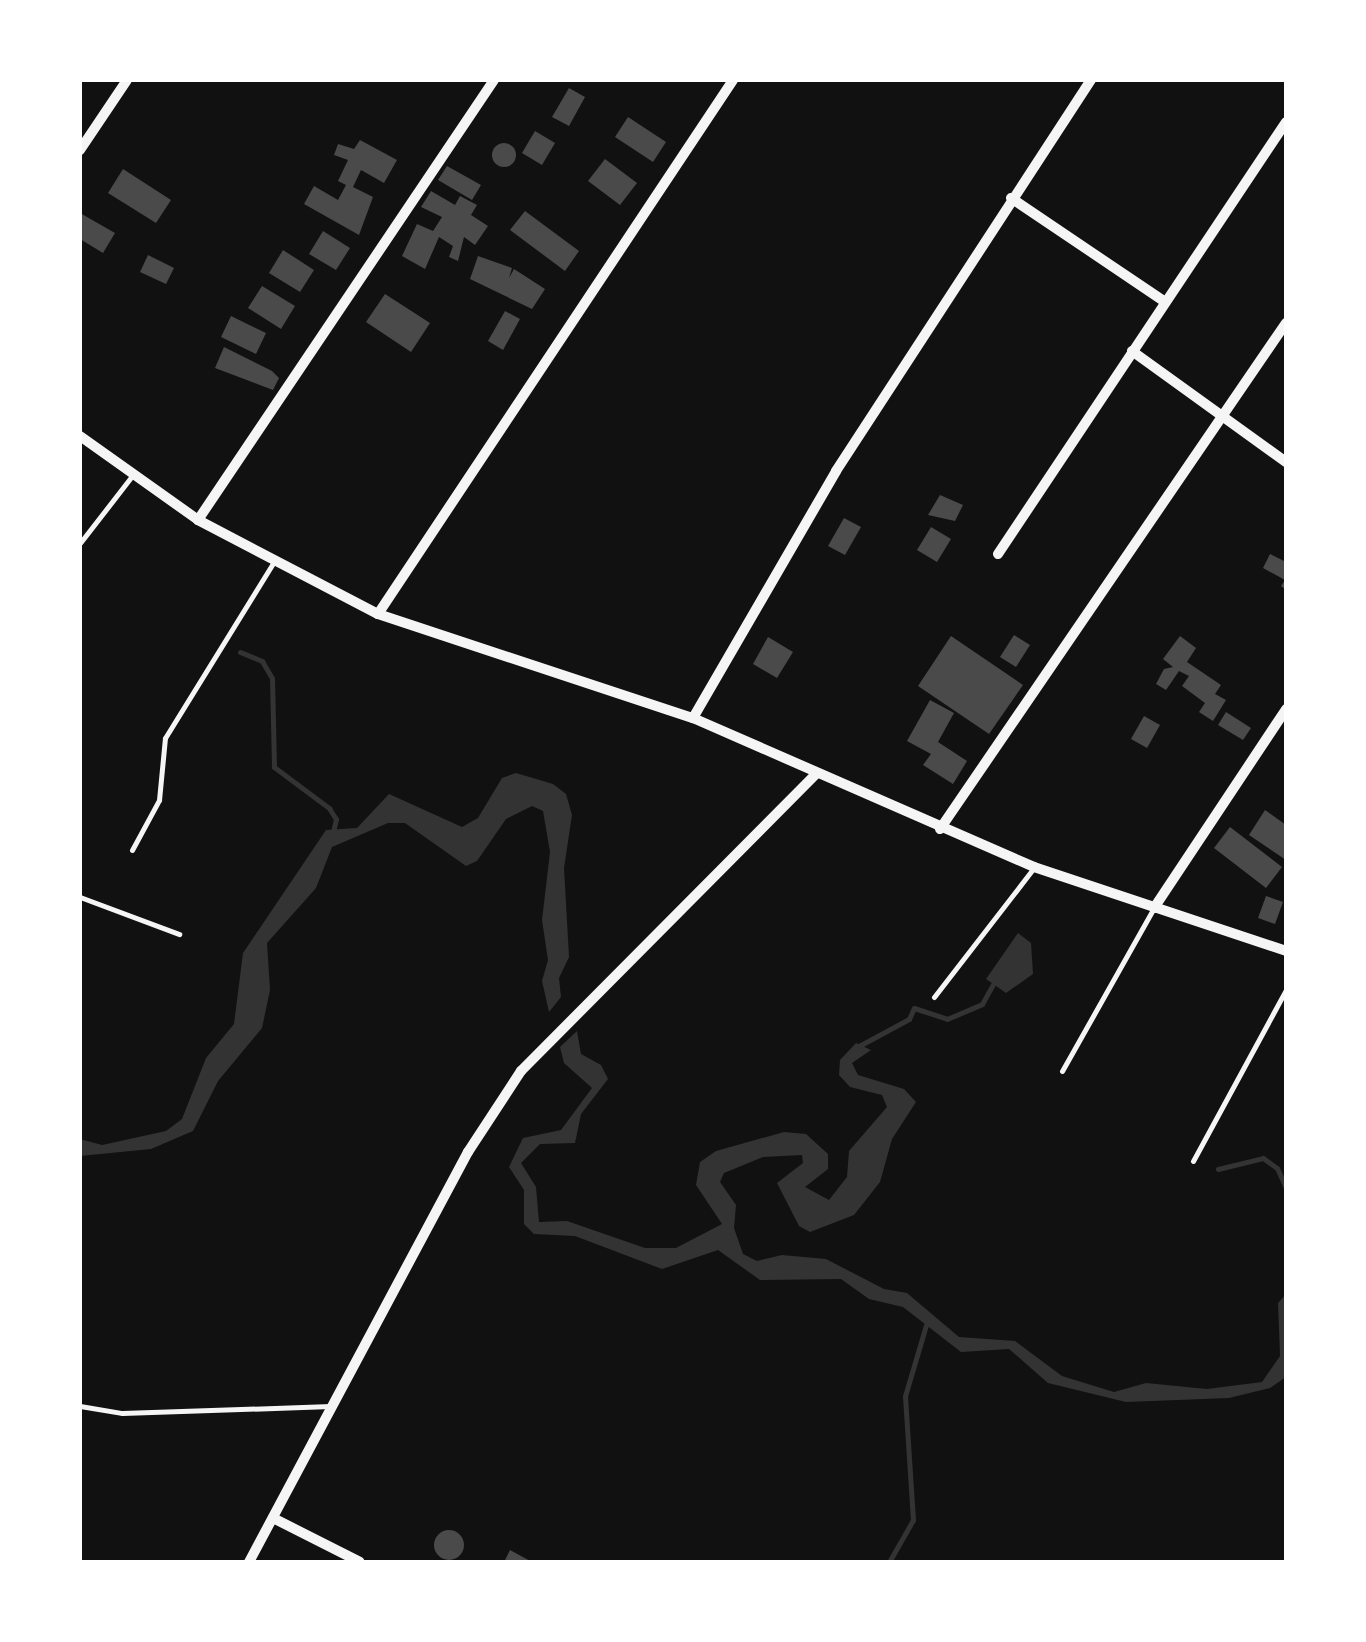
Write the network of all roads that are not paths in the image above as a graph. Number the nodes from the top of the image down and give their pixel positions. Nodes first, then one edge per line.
1 (127, 80) edge
2 (494, 80) edge
3 (734, 80) edge
4 (1091, 80) edge
5 (1286, 122) edge
6 (80, 150) edge
7 (1011, 198) junction
8 (1165, 302) junction
9 (1286, 322) edge
10 (1132, 351) junction
11 (1220, 417) junction
12 (80, 436) edge
13 (1286, 462) edge
14 (132, 476) junction
15 (198, 520) junction
16 (80, 543) edge
17 (998, 554) dead end
18 (274, 560) junction
19 (378, 614) junction
20 (1286, 709) edge
21 (693, 718) junction
22 (817, 774) junction
23 (940, 829) junction
24 (132, 850) dead end
25 (1034, 867) junction
26 (80, 897) edge
27 (1154, 908) junction
28 (179, 934) dead end
29 (1286, 951) edge
30 (1286, 990) edge
31 (934, 997) dead end
32 (1062, 1071) dead end
33 (1193, 1160) dead end
34 (80, 1406) edge
35 (333, 1406) junction
36 (273, 1518) junction
37 (249, 1562) edge
38 (360, 1562) edge

1 - 6 street
2 - 15 street
3 - 19 street
4 - 7 street
5 - 8 street
7 - 8 street
7 - 21 street
8 - 10 street
9 - 11 street
10 - 11 street
10 - 17 street
11 - 13 street
11 - 23 street
12 - 14 street
14 - 15 street
14 - 16 lane
15 - 18 street
18 - 19 street
18 - 24 lane
19 - 21 street
20 - 27 street
21 - 22 street
22 - 23 street
22 - 35 street
23 - 25 street
25 - 27 street
25 - 31 lane
26 - 28 lane
27 - 29 street
27 - 32 lane
30 - 33 lane
34 - 35 lane
35 - 36 street
36 - 37 street
36 - 38 street

